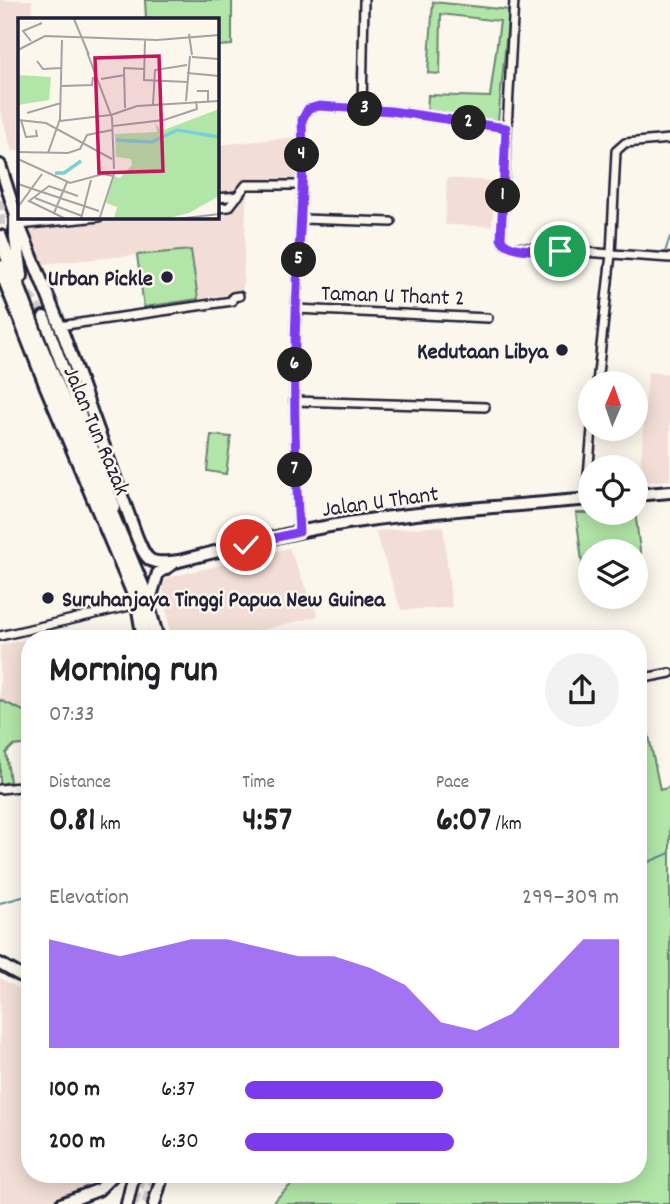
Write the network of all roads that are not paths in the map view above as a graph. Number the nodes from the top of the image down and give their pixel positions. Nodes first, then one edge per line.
1 (365, 0) edge
2 (514, 0) edge
3 (362, 109) junction
4 (506, 128) junction
5 (670, 139) edge
6 (0, 165) edge
7 (302, 184) junction
8 (238, 196) junction
9 (219, 198) edge
10 (219, 208) edge
11 (56, 219) edge
12 (302, 219) junction
13 (18, 221) junction
14 (391, 222) dead end
15 (0, 237) edge
16 (611, 254) junction
17 (670, 258) edge
18 (0, 267) edge
19 (6, 295) edge
20 (239, 296) dead end
21 (296, 309) junction
22 (27, 311) junction
23 (44, 317) tunnel mouth
24 (488, 318) dead end
25 (60, 326) junction
26 (598, 371) edge
27 (294, 401) junction
28 (485, 407) dead end
29 (670, 492) edge
30 (648, 494) edge
31 (578, 500) edge
32 (299, 532) junction
33 (136, 535) joint
34 (124, 544) junction
35 (178, 561) junction
36 (143, 603) junction
37 (26, 630) edge
38 (144, 630) edge
39 (154, 630) edge
40 (21, 631) edge
41 (0, 636) edge
42 (670, 673) edge
43 (647, 677) edge
44 (21, 787) edge
45 (0, 789) edge
46 (0, 964) edge
47 (21, 977) edge
48 (105, 1183) edge
49 (162, 1183) edge
50 (164, 1183) edge
51 (61, 1204) edge
52 (154, 1204) edge
53 (160, 1204) edge

1 - 3 street
2 - 4 street
3 - 4 street
3 - 7 street
4 - 16 street
5 - 16 street
6 - 13 street, Jalan Tun Razak
7 - 8 street
7 - 12 street
8 - 9 street
8 - 10 street
11 - 13 street
12 - 14 street
12 - 21 street
13 - 22 main road
13 - 25 street, Jalan Tun Razak
15 - 22 main road, Jalan Tun Razak
16 - 17 street
16 - 26 street
18 - 19 main road, Jalan Tun Razak
19 - 36 main road, Jalan Tun Razak
20 - 25 street
21 - 24 street, Taman U Thant 2
21 - 27 street
22 - 34 main road, Jalan Tun Razak
23 - 34 street
25 - 33 street, Jalan Tun Razak
27 - 28 street
27 - 32 street
29 - 30 street
31 - 32 street, Jalan U Thant
32 - 35 street, Jalan U Thant
33 - 35 street, Jalan U Thant
34 - 36 main road, Jalan Tun Razak
35 - 36 street
36 - 37 street
36 - 38 main road, Jalan Tun Razak
36 - 39 main road, Jalan Tun Razak
40 - 41 street
42 - 43 street
44 - 45 street
46 - 47 street
48 - 51 street
49 - 52 street
50 - 53 street

